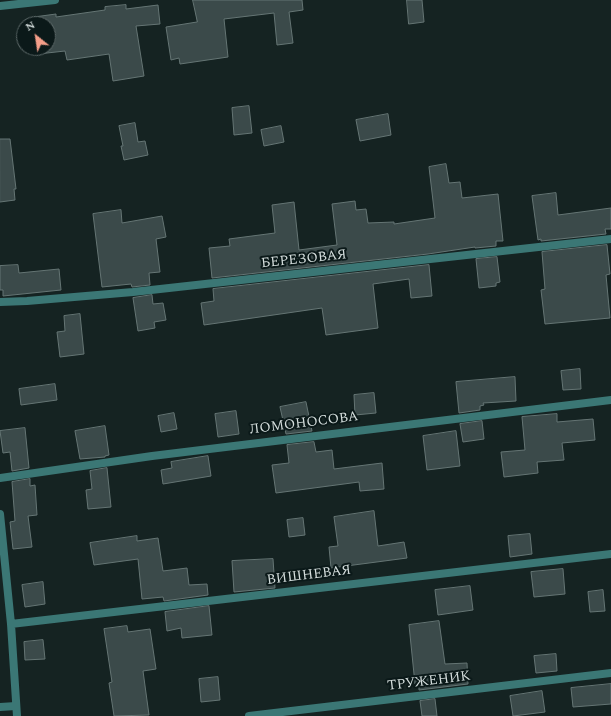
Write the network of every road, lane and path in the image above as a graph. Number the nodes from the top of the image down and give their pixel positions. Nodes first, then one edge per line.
1 (56, 0) edge
2 (0, 6) edge
3 (611, 239) edge
4 (0, 302) edge
5 (611, 400) edge
6 (0, 478) edge
7 (0, 514) edge
8 (1, 551) edge
9 (611, 554) edge
10 (11, 624) junction
11 (611, 673) edge
12 (16, 706) junction
13 (0, 707) edge
14 (17, 716) edge
15 (249, 716) edge

1 - 2 street
3 - 4 street, БЕРЕЗОВАЯ
5 - 6 street, ЛОМОНОСОВА
7 - 8 street
8 - 10 street
9 - 10 street, ВИШНЕВАЯ
10 - 12 street
11 - 15 street, ТРУЖЕНИК
12 - 13 street
12 - 14 street

